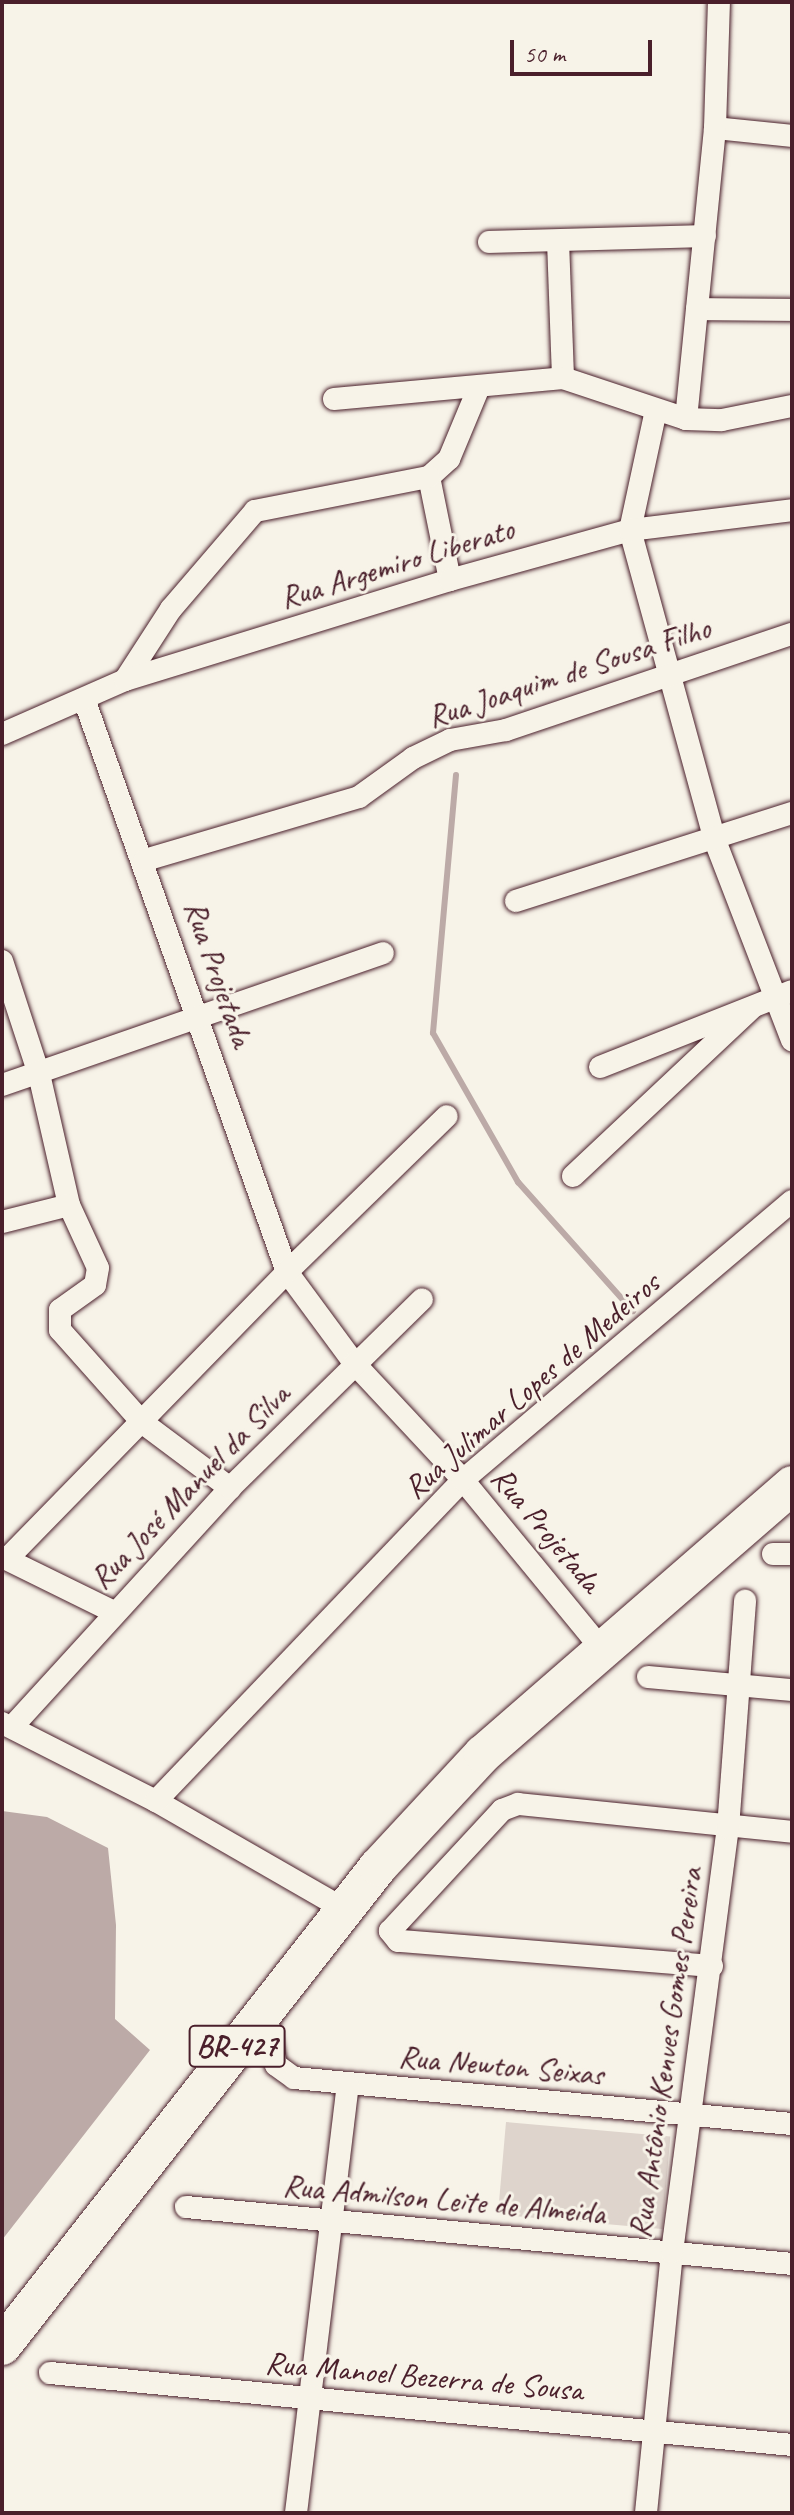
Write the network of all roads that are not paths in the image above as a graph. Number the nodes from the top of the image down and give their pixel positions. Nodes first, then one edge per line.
1 (719, 2) edge
2 (715, 128) junction
3 (792, 136) edge
4 (705, 236) junction
5 (558, 241) junction
6 (489, 242) dead end
7 (697, 309) junction
8 (792, 310) edge
9 (563, 378) junction
10 (479, 387) junction
11 (334, 399) dead end
12 (792, 406) edge
13 (656, 410) junction
14 (686, 419) junction
15 (429, 477) junction
16 (792, 510) edge
17 (630, 530) junction
18 (450, 580) junction
19 (792, 634) edge
20 (668, 676) junction
21 (125, 680) junction
22 (84, 699) junction
23 (2, 734) edge
24 (792, 813) edge
25 (714, 838) junction
26 (145, 860) junction
27 (516, 901) dead end
28 (383, 953) dead end
29 (2, 961) edge
30 (784, 995) edge
31 (752, 1008) junction
32 (200, 1020) junction
33 (792, 1040) edge
34 (600, 1067) dead end
35 (39, 1074) junction
36 (2, 1085) edge
37 (447, 1116) dead end
38 (573, 1176) dead end
39 (792, 1201) edge
40 (69, 1205) junction
41 (2, 1222) edge
42 (287, 1272) junction
43 (422, 1299) dead end
44 (354, 1363) junction
45 (143, 1423) junction
46 (463, 1480) junction
47 (792, 1485) edge
48 (230, 1488) junction
49 (4, 1558) edge
50 (745, 1601) dead end
51 (114, 1612) junction
52 (601, 1648) junction
53 (648, 1677) dead end
54 (740, 1686) junction
55 (792, 1690) edge
56 (7, 1725) edge
57 (156, 1801) junction
58 (728, 1828) junction
59 (792, 1832) edge
60 (344, 1909) junction
61 (712, 1966) junction
62 (265, 2008) junction
63 (348, 2085) junction
64 (694, 2115) junction
65 (792, 2124) edge
66 (186, 2207) dead end
67 (334, 2223) junction
68 (672, 2252) junction
69 (792, 2264) edge
70 (2, 2346) edge
71 (50, 2373) dead end
72 (310, 2399) junction
73 (655, 2431) junction
74 (792, 2445) edge
75 (296, 2513) edge
76 (646, 2513) edge

1 - 2 street
2 - 3 street
2 - 4 street
4 - 5 street
4 - 7 street
5 - 6 street
5 - 9 street
7 - 8 street
7 - 14 street
9 - 10 street
9 - 13 street
10 - 11 street
10 - 15 street
12 - 14 street
13 - 14 street
13 - 17 street
15 - 18 street
15 - 21 street
16 - 17 street, Rua Argemiro Liberato
17 - 18 street, Rua Argemiro Liberato
17 - 20 street
18 - 21 street, Rua Argemiro Liberato
19 - 20 street, Rua Joaquim de Sousa Filho
20 - 25 street
20 - 26 street, Rua Joaquim de Sousa Filho
21 - 22 street, Rua Argemiro Liberato
22 - 23 street, Rua Argemiro Liberato
22 - 26 street, Rua Projetada
24 - 25 street
25 - 27 street
25 - 30 street
26 - 32 street, Rua Projetada
28 - 32 street
29 - 35 street
30 - 31 street
30 - 33 street
31 - 34 street
31 - 38 street
32 - 35 street
32 - 42 street, Rua Projetada
35 - 36 street
35 - 40 street
37 - 42 street
39 - 46 street, Rua Julimar Lopes de Medeiros
40 - 41 street
40 - 45 street
42 - 44 street, Rua Projetada
42 - 45 street
43 - 44 street, Rua José Manuel da Silva
44 - 46 street, Rua Projetada
44 - 48 street, Rua José Manuel da Silva
45 - 48 street
45 - 49 street
46 - 52 street, Rua Projetada
46 - 57 street, Rua Julimar Lopes de Medeiros
47 - 52 highway, BR-427
48 - 51 street, Rua José Manuel da Silva
49 - 51 street
50 - 54 street, Rua Antônio Kenves Gomes Pereira
51 - 56 street, Rua José Manuel da Silva
52 - 60 highway, BR-427
53 - 54 street
54 - 55 street
54 - 58 street, Rua Antônio Kenves Gomes Pereira
56 - 57 street
57 - 60 street
58 - 59 street
58 - 61 street, Rua Antônio Kenves Gomes Pereira
58 - 61 street
60 - 62 highway, BR-427
61 - 64 street, Rua Antônio Kenves Gomes Pereira
62 - 63 street, Rua Newton Seixas
62 - 70 highway, BR-427
63 - 64 street, Rua Newton Seixas
63 - 67 street
64 - 65 street, Rua Newton Seixas
64 - 68 street, Rua Antônio Kenves Gomes Pereira
66 - 67 street, Rua Admilson Leite de Almeida
67 - 68 street, Rua Admilson Leite de Almeida
67 - 72 street
68 - 69 street, Rua Admilson Leite de Almeida
68 - 73 street, Rua Antônio Kenves Gomes Pereira
71 - 72 street, Rua Manoel Bezerra de Sousa
72 - 73 street, Rua Manoel Bezerra de Sousa
72 - 75 street
73 - 74 street, Rua Manoel Bezerra de Sousa
73 - 76 street, Rua Antônio Kenves Gomes Pereira

